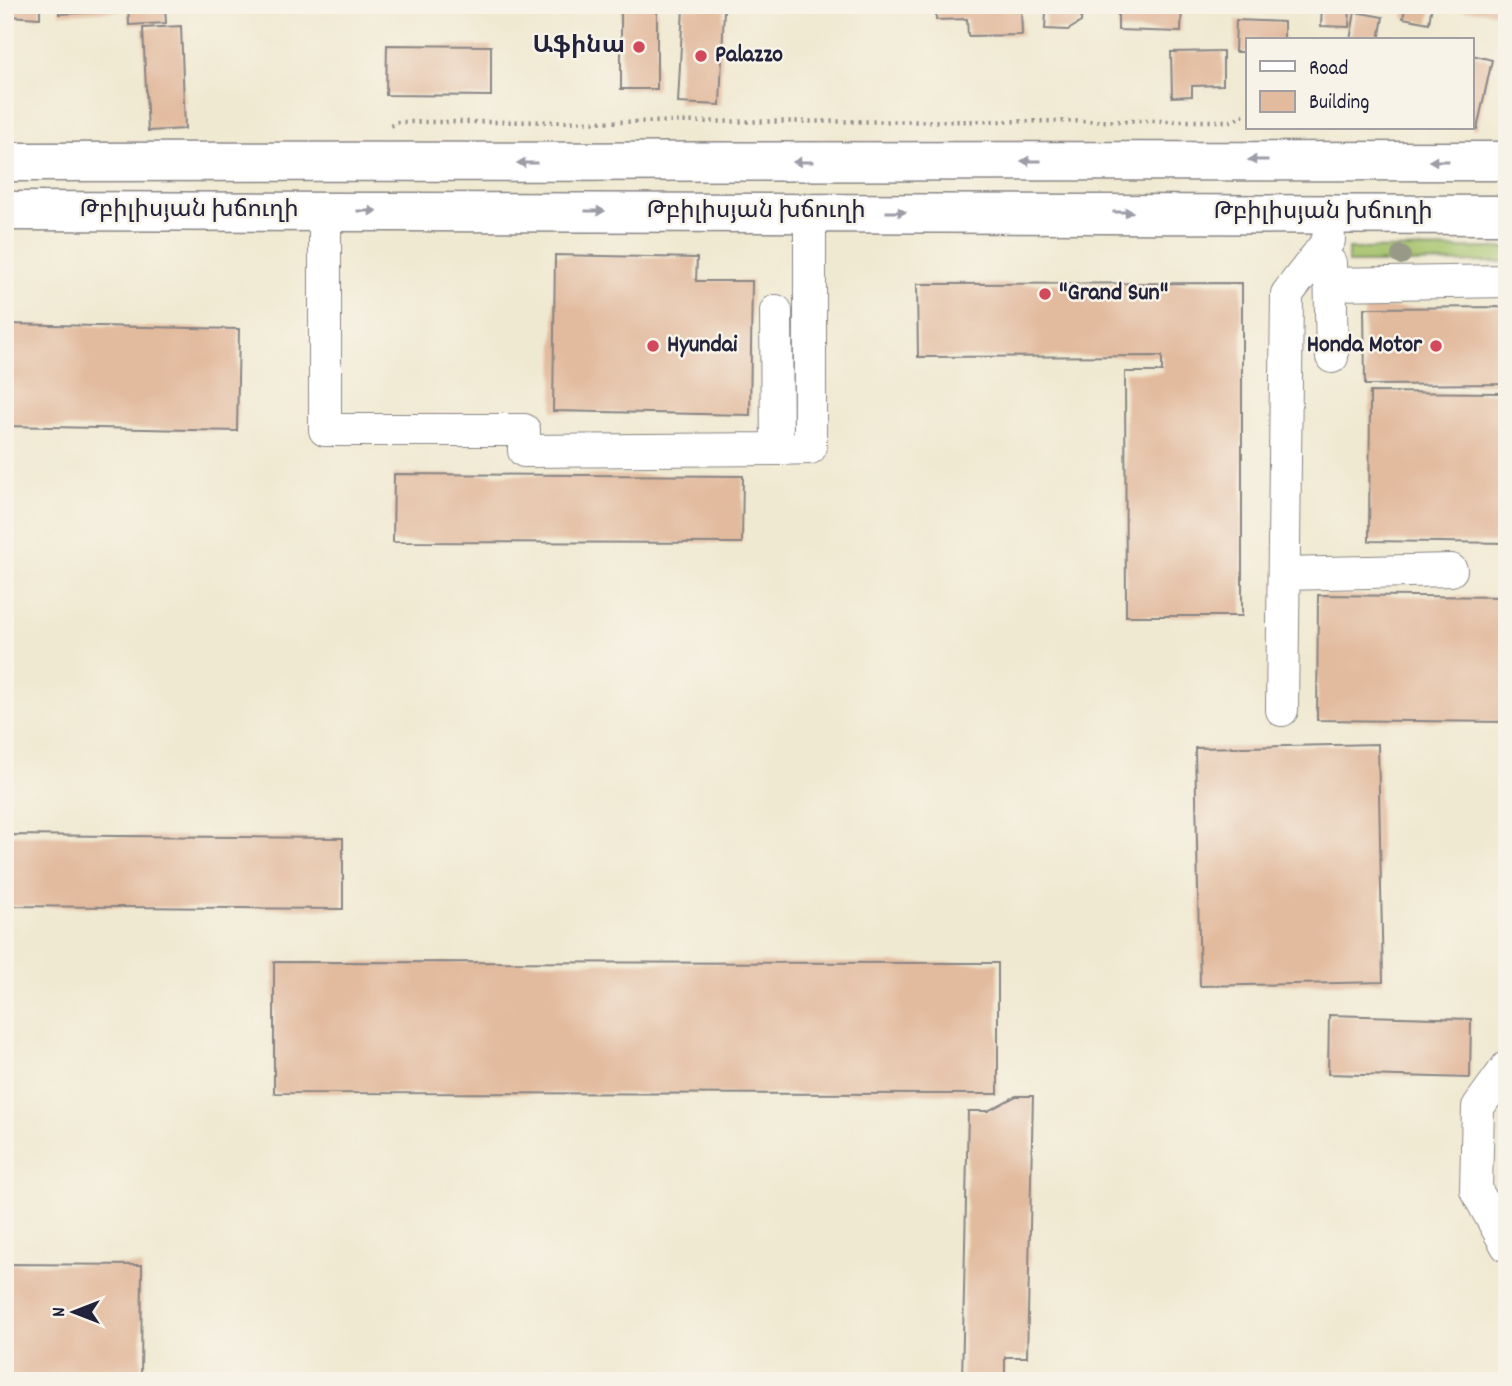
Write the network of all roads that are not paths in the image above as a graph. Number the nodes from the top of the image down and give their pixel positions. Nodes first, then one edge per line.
1 (1327, 160) junction
2 (1507, 161) edge
3 (5, 162) edge
4 (5, 211) edge
5 (325, 211) junction
6 (810, 212) junction
7 (1507, 215) edge
8 (1328, 226) junction
9 (1507, 281) edge
10 (1330, 284) junction
11 (776, 311) dead end
12 (1332, 357) dead end
13 (777, 449) junction
14 (1451, 570) dead end
15 (1284, 573) junction
16 (1282, 709) dead end
17 (1507, 1067) edge
18 (1507, 1246) edge

2 -> 1 main road, Թբիլիսյան խճուղի
1 -> 3 main road, Թբիլիսյան խճուղի
1 - 8 main road
4 - 5 main road, Թբիլիսյան խճուղի
5 -> 6 main road, Թբիլիսյան խճուղի
5 - 13 lane
6 -> 8 main road, Թբիլիսյան խճուղի
6 - 13 lane
7 - 8 main road, Թբիլիսյան խճուղի
8 - 10 lane
8 - 15 lane
9 - 10 lane
10 - 12 lane
11 - 13 lane
14 - 15 lane
15 - 16 lane
17 - 18 lane

